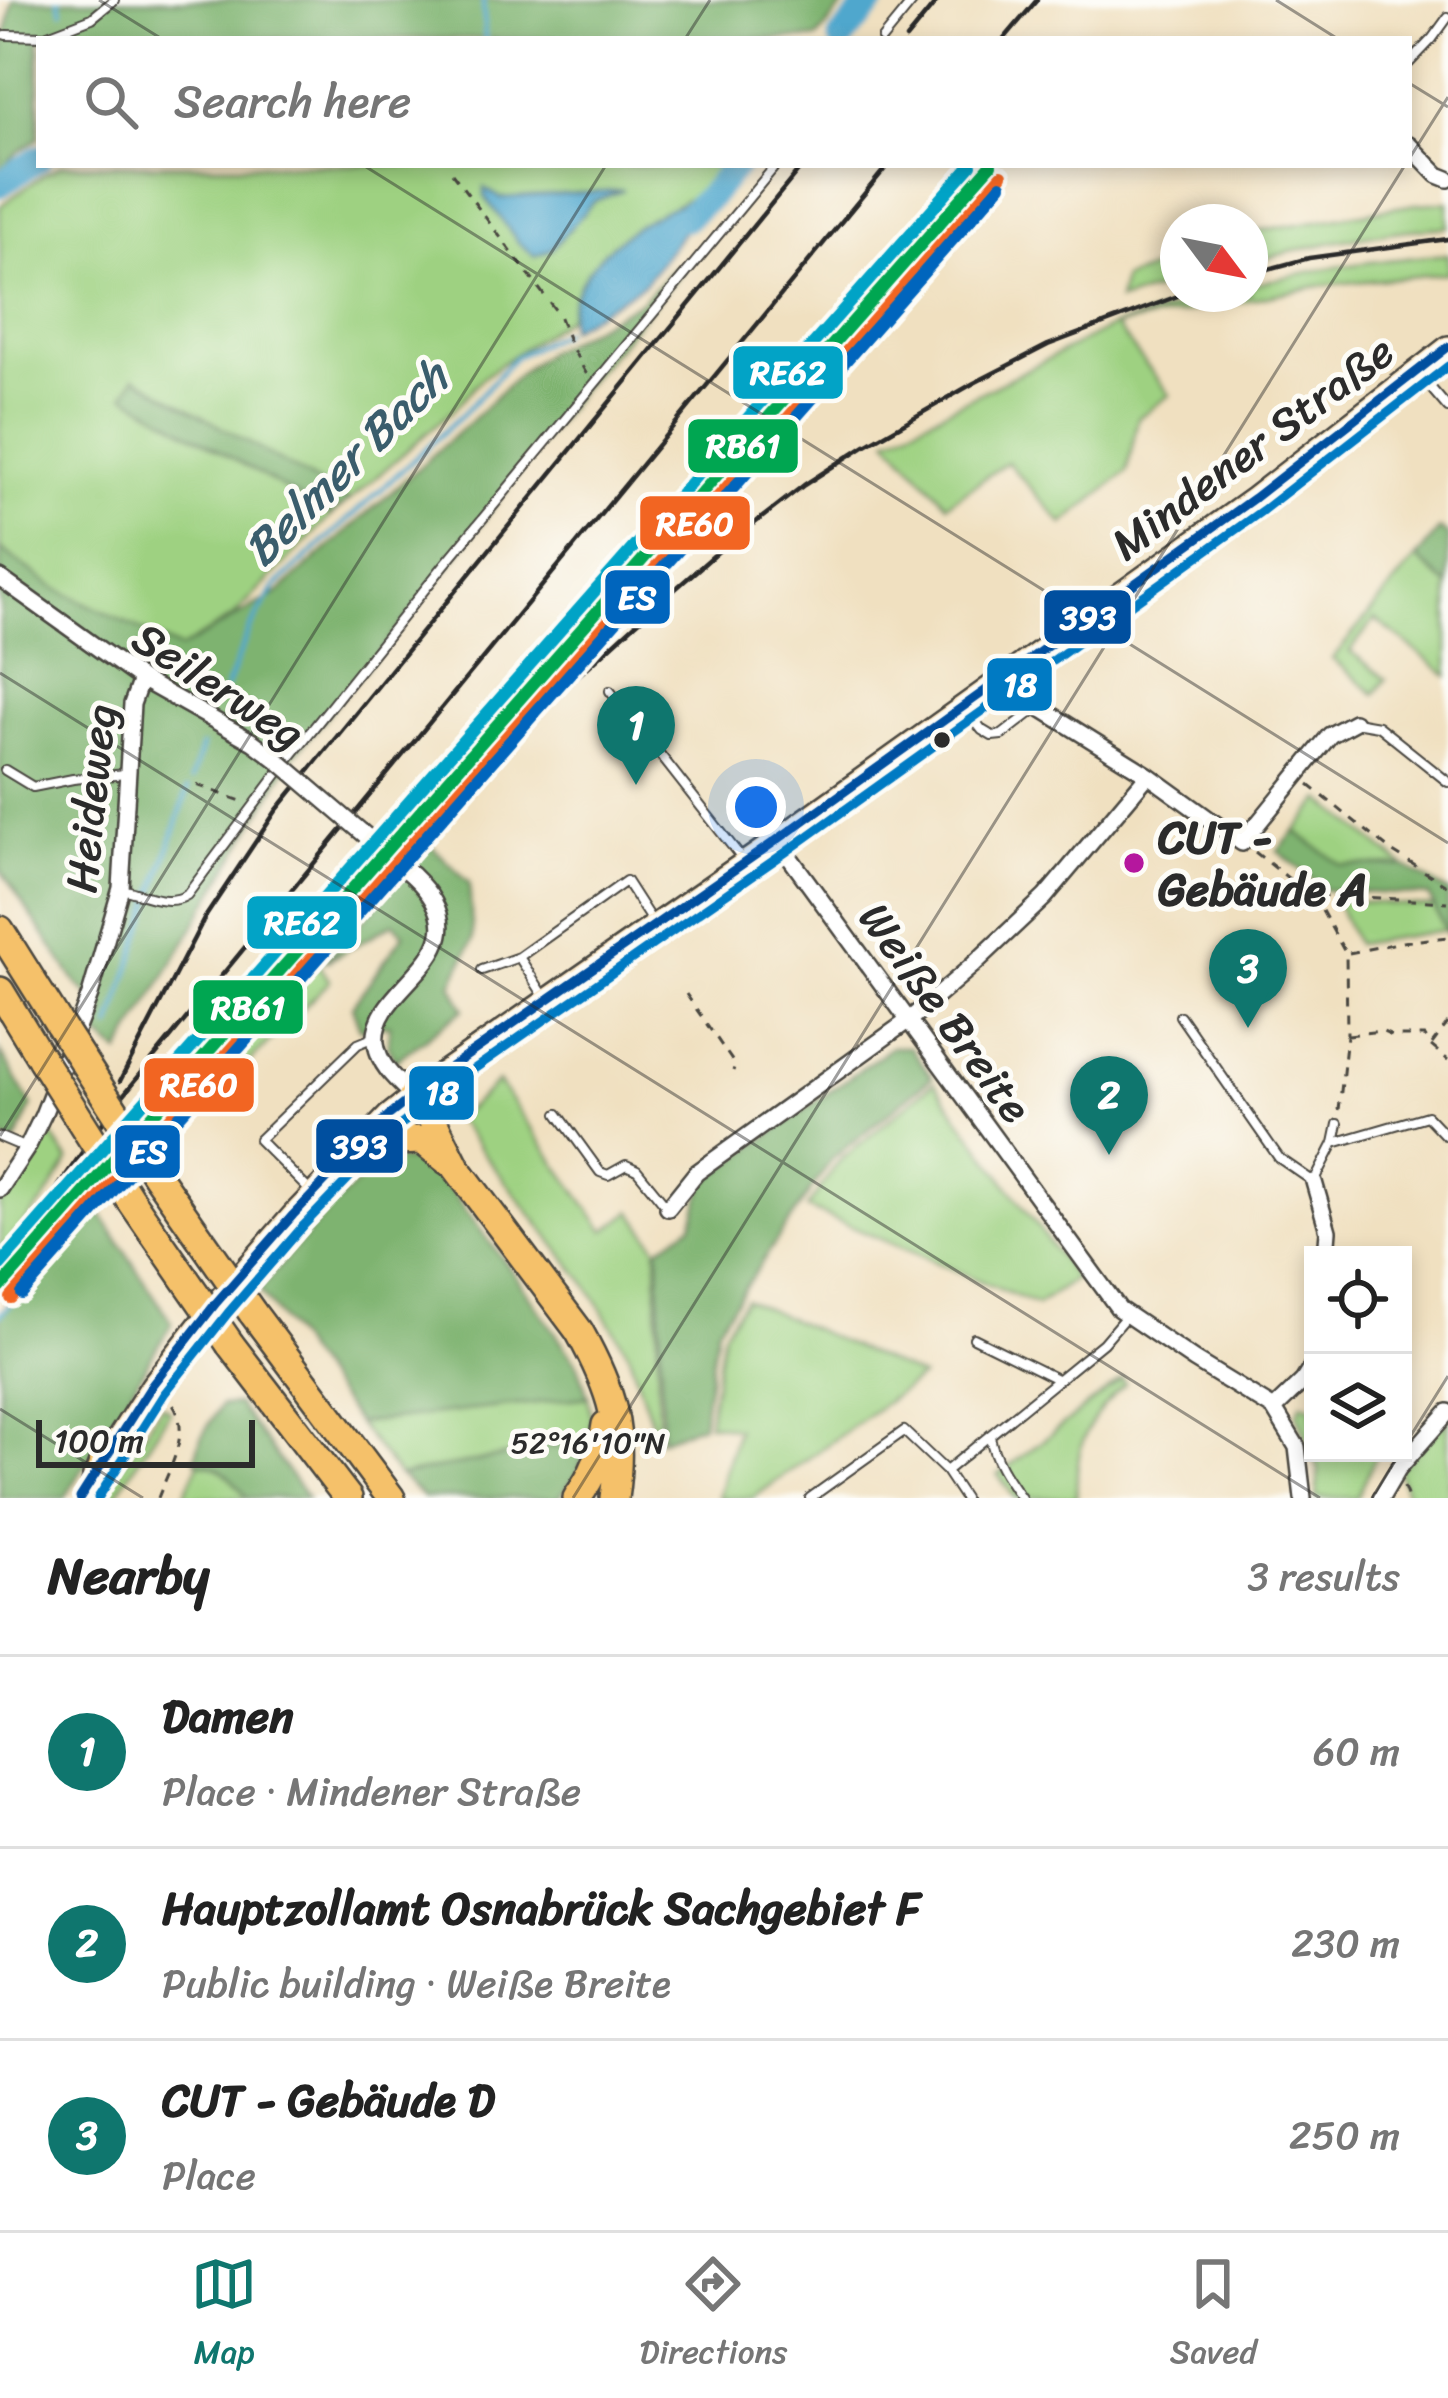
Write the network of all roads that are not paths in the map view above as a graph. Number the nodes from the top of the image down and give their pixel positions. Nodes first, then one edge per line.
1 (113, 0) edge
2 (914, 0) edge
3 (1448, 17) edge
4 (6, 35) dead end
5 (884, 36) edge
6 (1412, 60) edge
7 (1412, 148) edge
8 (774, 168) edge
9 (1448, 179) edge
10 (1448, 347) edge
11 (1417, 372) junction
12 (1448, 408) edge
13 (0, 578) edge
14 (1011, 674) junction
15 (141, 679) junction
16 (610, 691) dead end
17 (965, 706) junction
18 (1039, 706) junction
19 (1354, 722) joint
20 (5, 770) dead end
21 (128, 774) junction
22 (1148, 775) junction
23 (1448, 782) edge
24 (777, 840) junction
25 (745, 862) junction
26 (122, 888) junction
27 (655, 926) junction
28 (0, 930) edge
29 (519, 957) junction
30 (482, 970) dead end
31 (0, 992) edge
32 (547, 1001) junction
33 (1180, 1016) dead end
34 (909, 1020) junction
35 (376, 1036) junction
36 (413, 1096) junction
37 (558, 1114) dead end
38 (1338, 1124) road end
39 (1448, 1132) edge
40 (0, 1137) edge
41 (422, 1140) junction
42 (1334, 1143) junction
43 (27, 1148) junction
44 (353, 1150) junction
45 (456, 1167) junction
46 (1314, 1182) junction
47 (0, 1189) edge
48 (313, 1194) junction
49 (668, 1208) joint
50 (1326, 1246) edge
51 (1127, 1315) junction
52 (974, 1338) dead end
53 (1058, 1379) junction
54 (1304, 1380) edge
55 (607, 1391) junction
56 (1274, 1408) junction
57 (1448, 1412) edge
58 (335, 1426) junction
59 (989, 1435) junction
60 (103, 1462) junction
61 (946, 1471) junction
62 (342, 1493) edge
63 (80, 1498) edge
64 (91, 1498) edge
65 (391, 1498) edge
66 (408, 1498) edge
67 (577, 1498) edge
68 (614, 1498) edge
69 (810, 1498) edge
70 (964, 1498) edge
71 (1021, 1498) edge
72 (1303, 1498) edge
73 (1381, 1498) edge

1 - 4 lane
2 - 5 lane
3 - 6 lane
7 - 9 street
8 - 26 lane
10 - 11 main road, Mindener Straße
11 - 12 lane
11 - 14 main road, Mindener Straße
13 - 15 street, Seilerweg
14 - 17 main road, Mindener Straße
14 - 18 street
15 - 21 street, Heideweg
15 - 35 street, Seilerweg, bridge
16 - 25 lane
17 - 18 lane
17 - 24 main road, Mindener Straße
18 - 22 street
19 - 22 street
19 - 23 lane
20 - 21 lane
21 - 26 street, Heideweg
22 - 34 street
24 - 25 main road, Mindener Straße
24 - 34 street, Weiße Breite
25 - 27 main road, Mindener Straße
26 - 43 street, Heideweg
27 - 29 lane
27 - 32 main road, Mindener Straße
28 - 58 highway, bridge
29 - 30 lane
29 - 32 lane
31 - 62 highway, bridge
32 - 36 main road, Mindener Straße
33 - 46 lane
34 - 49 street
34 - 51 street, Weiße Breite
35 - 36 street
35 - 48 lane
36 - 41 highway
36 - 44 main road, Mindener Straße
36 - 45 highway
37 - 49 lane
38 - 42 lane
39 - 42 lane
40 - 43 lane
41 - 44 highway
41 - 45 highway
42 - 46 lane
43 - 47 street, Heideweg
44 - 48 main road, Mindener Straße
45 - 55 highway
46 - 50 street
48 - 60 main road, Mindener Straße
51 - 53 lane
51 - 56 street, Weiße Breite
52 - 53 lane
53 - 59 lane
54 - 56 street
55 - 67 highway
55 - 68 highway
56 - 72 street
57 - 73 street
58 - 65 highway
58 - 66 highway
59 - 61 lane
59 - 71 lane
60 - 63 main road, Mindener Straße
60 - 64 highway
61 - 69 lane
61 - 70 lane

